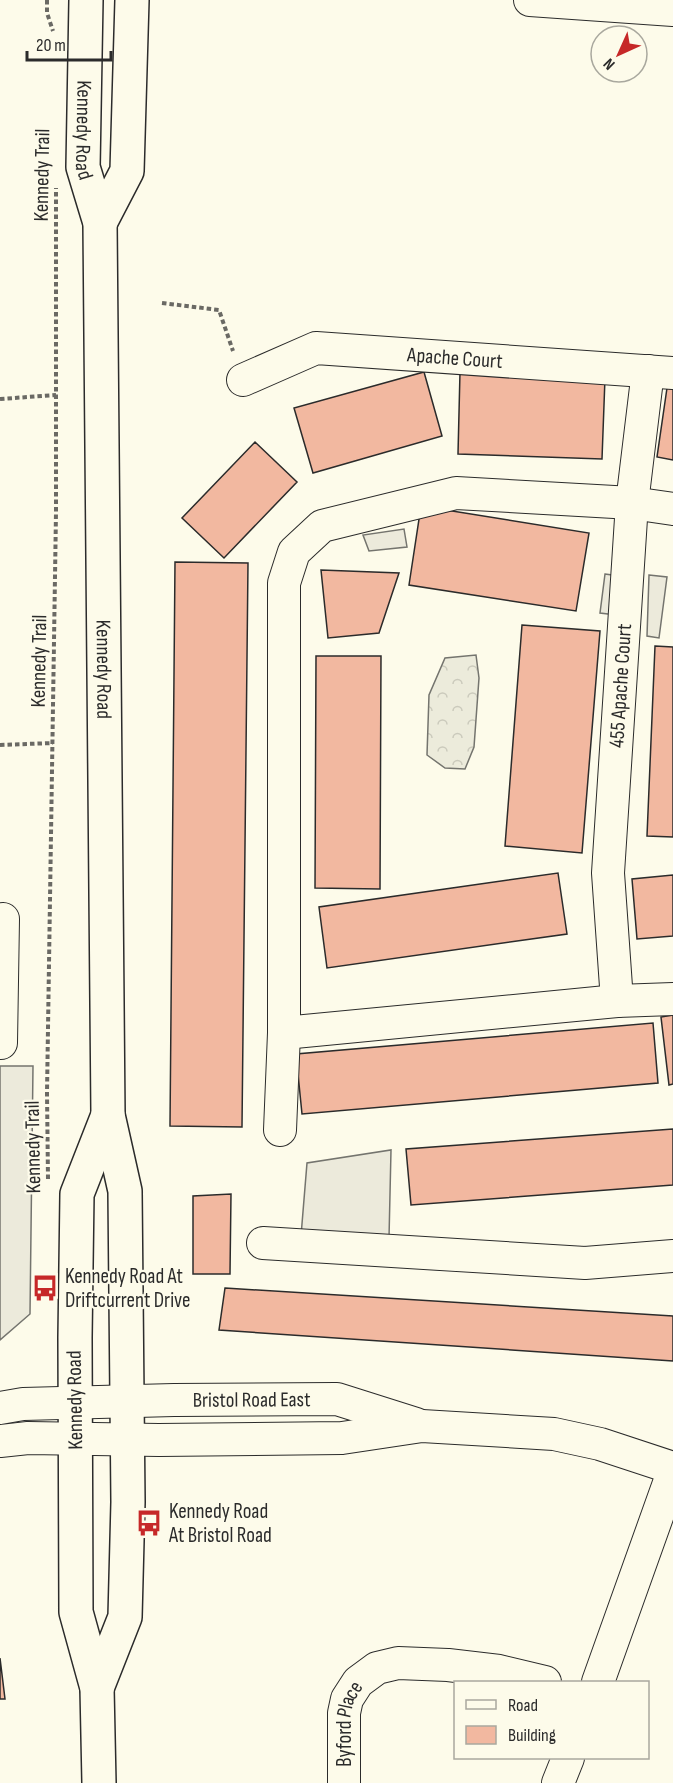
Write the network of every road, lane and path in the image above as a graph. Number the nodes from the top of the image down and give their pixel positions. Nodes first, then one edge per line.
1 (47, 0) edge
2 (86, 0) edge
3 (132, 0) edge
4 (530, 0) edge
5 (673, 10) edge
6 (56, 39) dead end
7 (56, 178) dead end
8 (100, 224) junction
9 (162, 303) dead end
10 (661, 372) edge
11 (243, 380) joint
12 (56, 395) junction
13 (0, 399) edge
14 (632, 503) junction
15 (673, 509) edge
16 (53, 743) junction
17 (0, 745) edge
18 (3, 919) dead end
19 (1, 990) edge
20 (673, 999) edge
21 (617, 1002) junction
22 (284, 1033) junction
23 (1, 1043) edge
24 (108, 1115) junction
25 (280, 1130) dead end
26 (49, 1186) dead end
27 (263, 1243) dead end
28 (673, 1256) edge
29 (126, 1401) junction
30 (75, 1402) junction
31 (0, 1408) edge
32 (422, 1426) junction
33 (76, 1438) junction
34 (126, 1439) junction
35 (0, 1441) edge
36 (673, 1470) edge
37 (537, 1681) edge
38 (599, 1681) edge
39 (97, 1688) junction
40 (568, 1759) edge
41 (99, 1783) edge
42 (344, 1783) edge
43 (558, 1783) edge

1 - 6 path
2 - 8 main road, Kennedy Road
3 - 8 main road, Kennedy Road
4 - 5 street
7 - 12 path, Kennedy Trail
8 - 24 main road, Kennedy Road
9 - 11 path
10 - 11 street, Apache Court
10 - 14 street, 455 Apache Court
12 - 13 path
12 - 16 path, Kennedy Trail
14 - 15 street
14 - 21 street, 455 Apache Court
14 - 22 street
16 - 17 path
16 - 26 path, Kennedy Trail
18 - 19 street
19 - 23 street
20 - 21 street
21 - 22 street
22 - 25 street
24 - 29 main road, Kennedy Road
24 - 30 main road, Kennedy Road
27 - 28 street
29 - 30 street, Bristol Road East
29 - 32 street, Bristol Road East
29 - 34 main road, Kennedy Road
30 - 31 street, Bristol Road East
30 - 33 main road, Kennedy Road
32 - 34 street, Bristol Road East
32 - 36 street, Bristol Road East
33 - 34 street, Bristol Road East
33 - 35 street, Bristol Road East
33 - 39 main road, Kennedy Road
34 - 39 main road, Kennedy Road
36 - 38 street
37 - 42 street, Byford Place
39 - 41 main road, Kennedy Road
40 - 43 street

